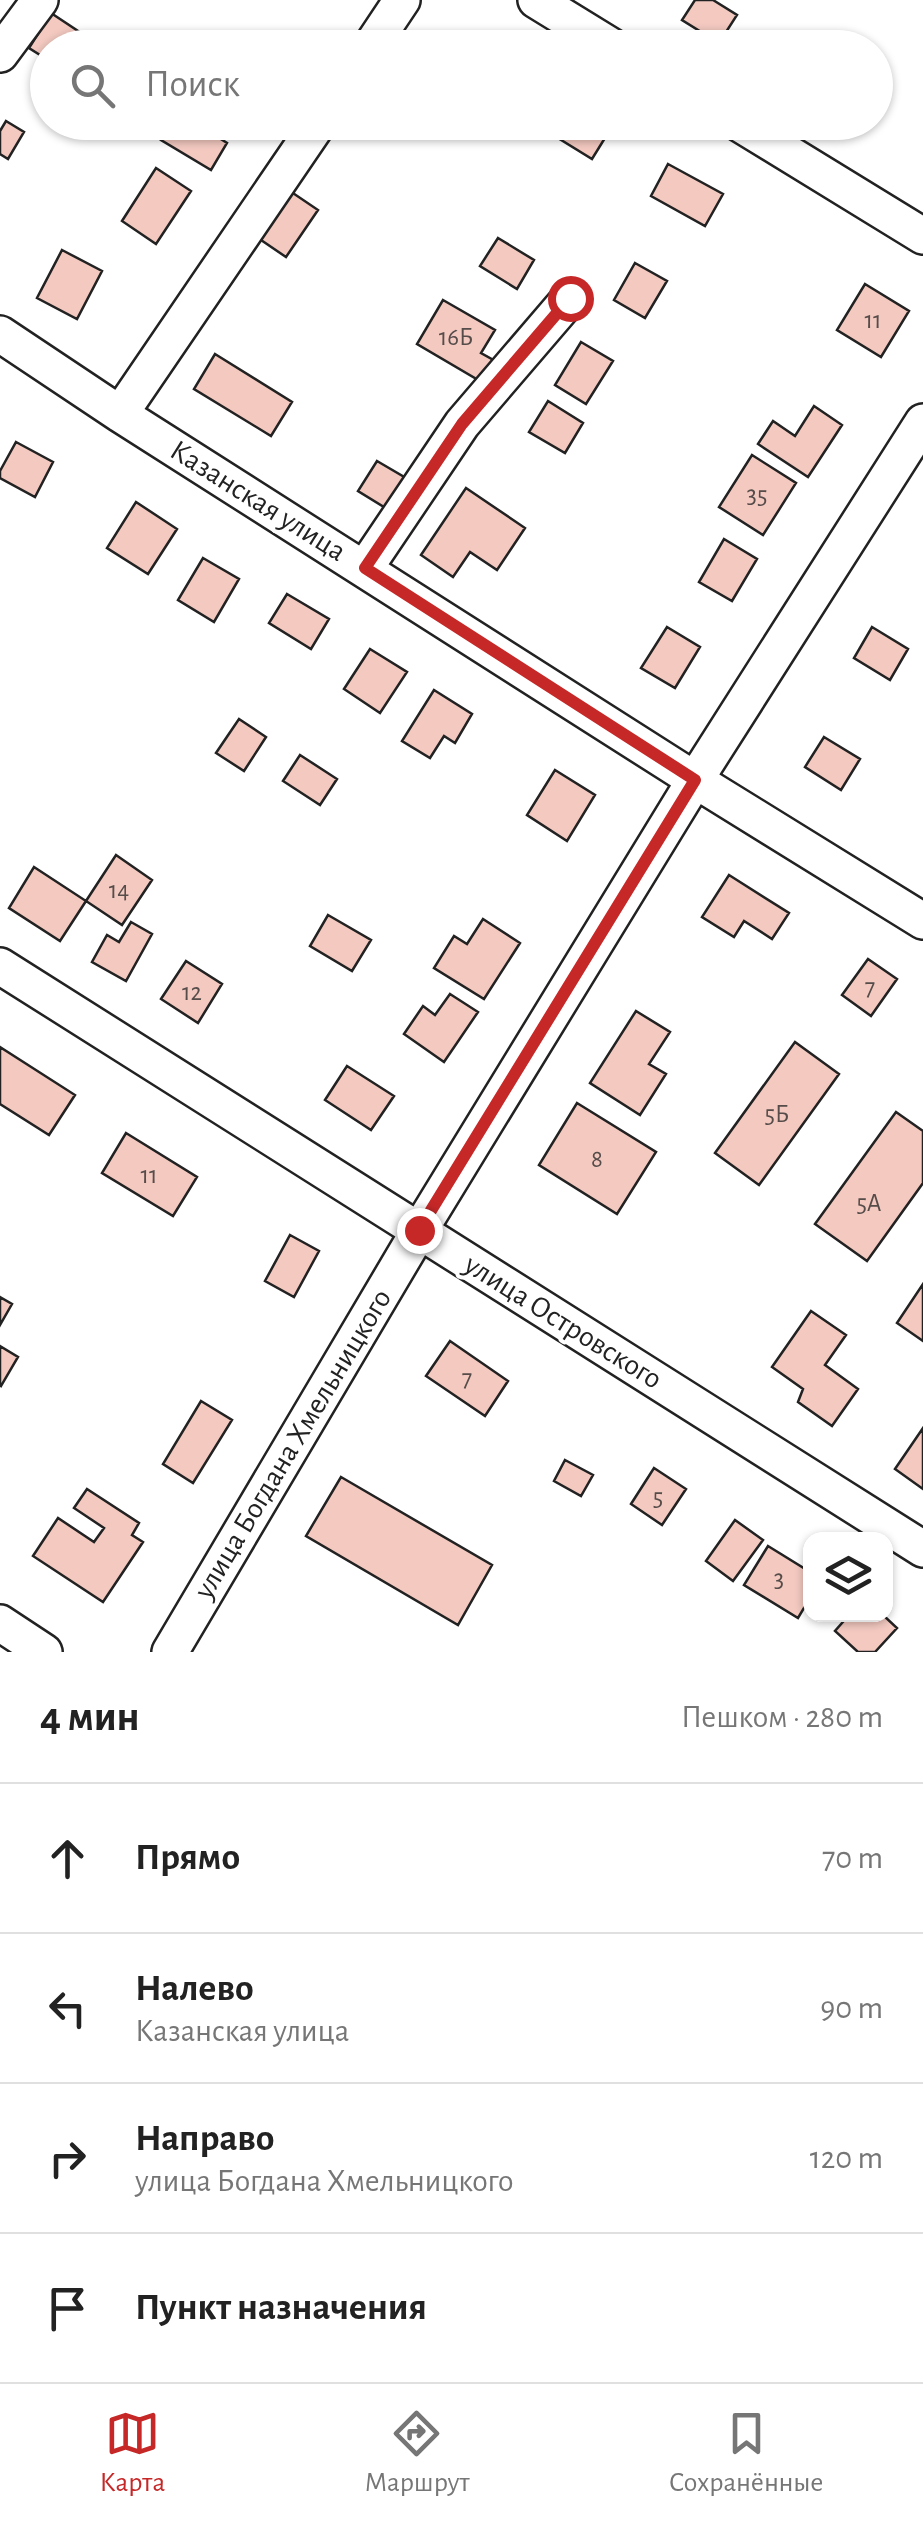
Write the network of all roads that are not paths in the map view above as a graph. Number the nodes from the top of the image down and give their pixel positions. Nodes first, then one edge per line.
1 (40, 0) edge
2 (402, 0) edge
3 (536, 0) edge
4 (382, 30) edge
5 (585, 30) edge
6 (0, 54) edge
7 (306, 140) edge
8 (766, 140) edge
9 (923, 236) edge
10 (570, 298) dead end
11 (0, 334) edge
12 (120, 414) junction
13 (923, 422) edge
14 (365, 568) junction
15 (695, 780) junction
16 (923, 920) edge
17 (0, 966) edge
18 (419, 1230) junction
19 (923, 1549) edge
20 (0, 1623) edge
21 (44, 1652) edge
22 (170, 1652) edge

1 - 6 street
2 - 4 street
3 - 5 street
7 - 12 street
8 - 9 street
10 - 14 street
11 - 12 street, Казанская улица
12 - 14 street, Казанская улица
13 - 15 street, улица Богдана Хмельницкого
14 - 15 street, Казанская улица
15 - 16 street, Казанская улица
15 - 18 street, улица Богдана Хмельницкого
17 - 18 street, улица Островского
18 - 19 street, улица Островского
18 - 22 street, улица Богдана Хмельницкого
20 - 21 street

